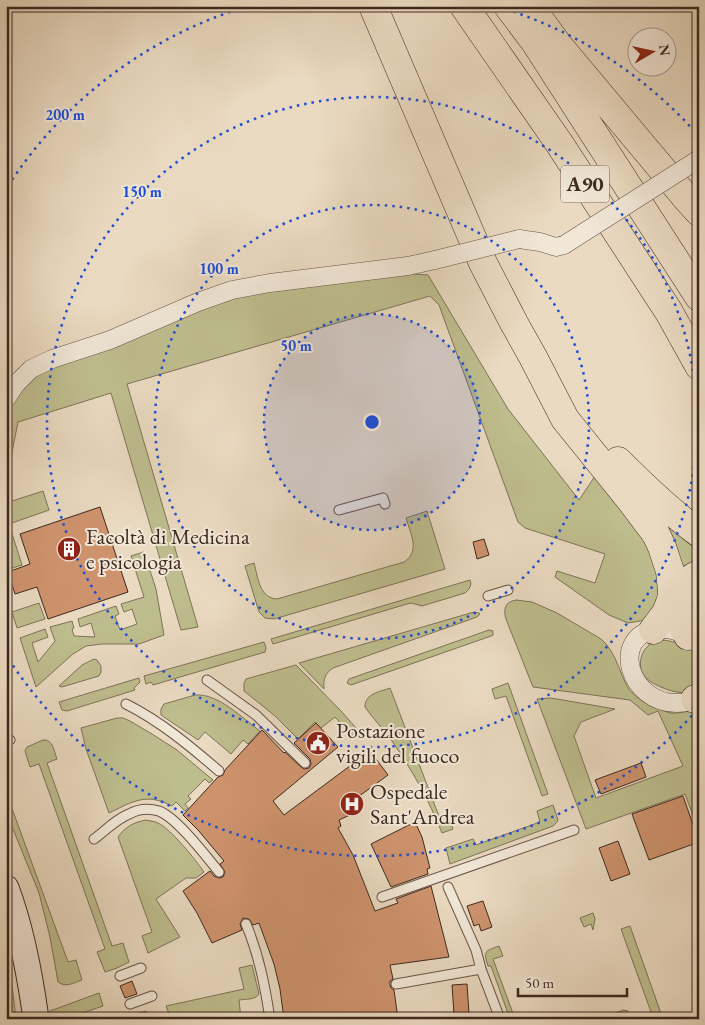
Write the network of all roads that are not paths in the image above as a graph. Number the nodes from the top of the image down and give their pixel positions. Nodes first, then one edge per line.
1 (373, 6) edge
2 (464, 6) edge
3 (508, 6) edge
4 (530, 6) edge
5 (699, 159) edge
6 (699, 212) edge
7 (699, 297) edge
8 (533, 357) junction
9 (699, 366) edge
10 (6, 399) edge
11 (385, 504) dead end
12 (339, 510) dead end
13 (699, 533) edge
14 (699, 574) edge
15 (508, 590) dead end
16 (488, 596) dead end
17 (653, 630) junction
18 (694, 641) edge
19 (207, 680) dead end
20 (697, 699) edge
21 (126, 704) dead end
22 (305, 763) dead end
23 (219, 771) dead end
24 (574, 830) dead end
25 (94, 839) dead end
26 (219, 872) dead end
27 (448, 887) dead end
28 (6, 888) edge
29 (382, 897) dead end
30 (246, 924) dead end
31 (141, 968) dead end
32 (481, 969) junction
33 (120, 976) dead end
34 (396, 984) dead end
35 (152, 996) dead end
36 (130, 1004) dead end
37 (36, 1019) edge
38 (270, 1019) edge
39 (500, 1019) edge

1 - 8 highway
2 - 9 highway, A90
3 - 7 highway, A90
4 - 6 highway
5 - 10 street, bridge
8 - 13 highway
8 - 17 highway
11 - 12 lane
14 - 18 highway
15 - 16 lane
17 - 18 street
17 - 20 street
19 - 22 lane
21 - 23 lane
24 - 29 lane
25 - 26 lane
27 - 32 lane
28 - 37 street
30 - 38 lane
31 - 33 lane
32 - 34 lane
32 - 39 lane
35 - 36 lane

